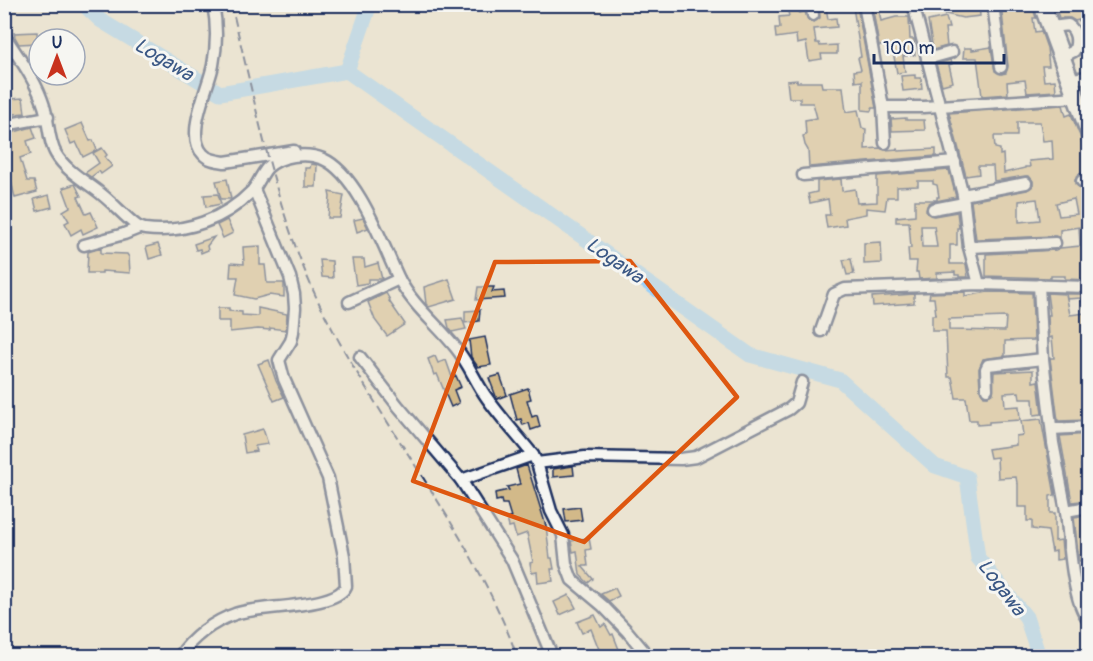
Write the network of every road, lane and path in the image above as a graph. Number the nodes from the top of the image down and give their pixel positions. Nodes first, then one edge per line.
1 (213, 4) edge
2 (864, 4) edge
3 (913, 4) edge
4 (993, 4) edge
5 (1042, 4) edge
6 (4, 35) edge
7 (952, 52) dead end
8 (927, 59) junction
9 (1001, 66) dead end
10 (1089, 77) edge
11 (1071, 79) junction
12 (1077, 97) junction
13 (939, 105) junction
14 (883, 107) junction
15 (41, 118) junction
16 (4, 125) edge
17 (1089, 129) edge
18 (885, 143) dead end
19 (308, 156) junction
20 (955, 162) junction
21 (803, 175) dead end
22 (1026, 183) dead end
23 (254, 189) junction
24 (963, 199) junction
25 (933, 209) dead end
26 (139, 228) junction
27 (1055, 243) dead end
28 (84, 245) dead end
29 (969, 247) junction
30 (399, 279) junction
31 (980, 284) junction
32 (1039, 285) junction
33 (1089, 287) edge
34 (349, 302) dead end
35 (821, 331) dead end
36 (360, 357) dead end
37 (1043, 358) junction
38 (802, 382) dead end
39 (987, 388) dead end
40 (1089, 427) edge
41 (1052, 429) junction
42 (535, 459) junction
43 (461, 480) junction
44 (1089, 507) edge
45 (1066, 511) junction
46 (1089, 619) edge
47 (180, 657) edge
48 (552, 657) edge
49 (648, 657) edge

1 - 19 street
2 - 14 street
3 - 8 street
4 - 9 street
5 - 11 highway
6 - 15 street
7 - 8 street
8 - 13 street
10 - 11 street
11 - 12 highway
12 - 13 street
12 - 17 highway
13 - 14 street
13 - 20 street
14 - 18 street
15 - 16 street
15 - 26 street
19 - 23 street
19 - 30 street
20 - 21 street
20 - 24 street
22 - 24 street
23 - 26 street
23 - 47 street
24 - 25 street
24 - 29 street
26 - 28 street
27 - 29 street
29 - 31 street
30 - 34 street
30 - 42 street
31 - 32 street
31 - 35 street
32 - 33 street
32 - 37 street
36 - 43 street
37 - 39 street
37 - 41 street
38 - 42 street
40 - 41 street
41 - 45 street
42 - 43 street
42 - 49 street
43 - 48 street
44 - 45 street
45 - 46 street

